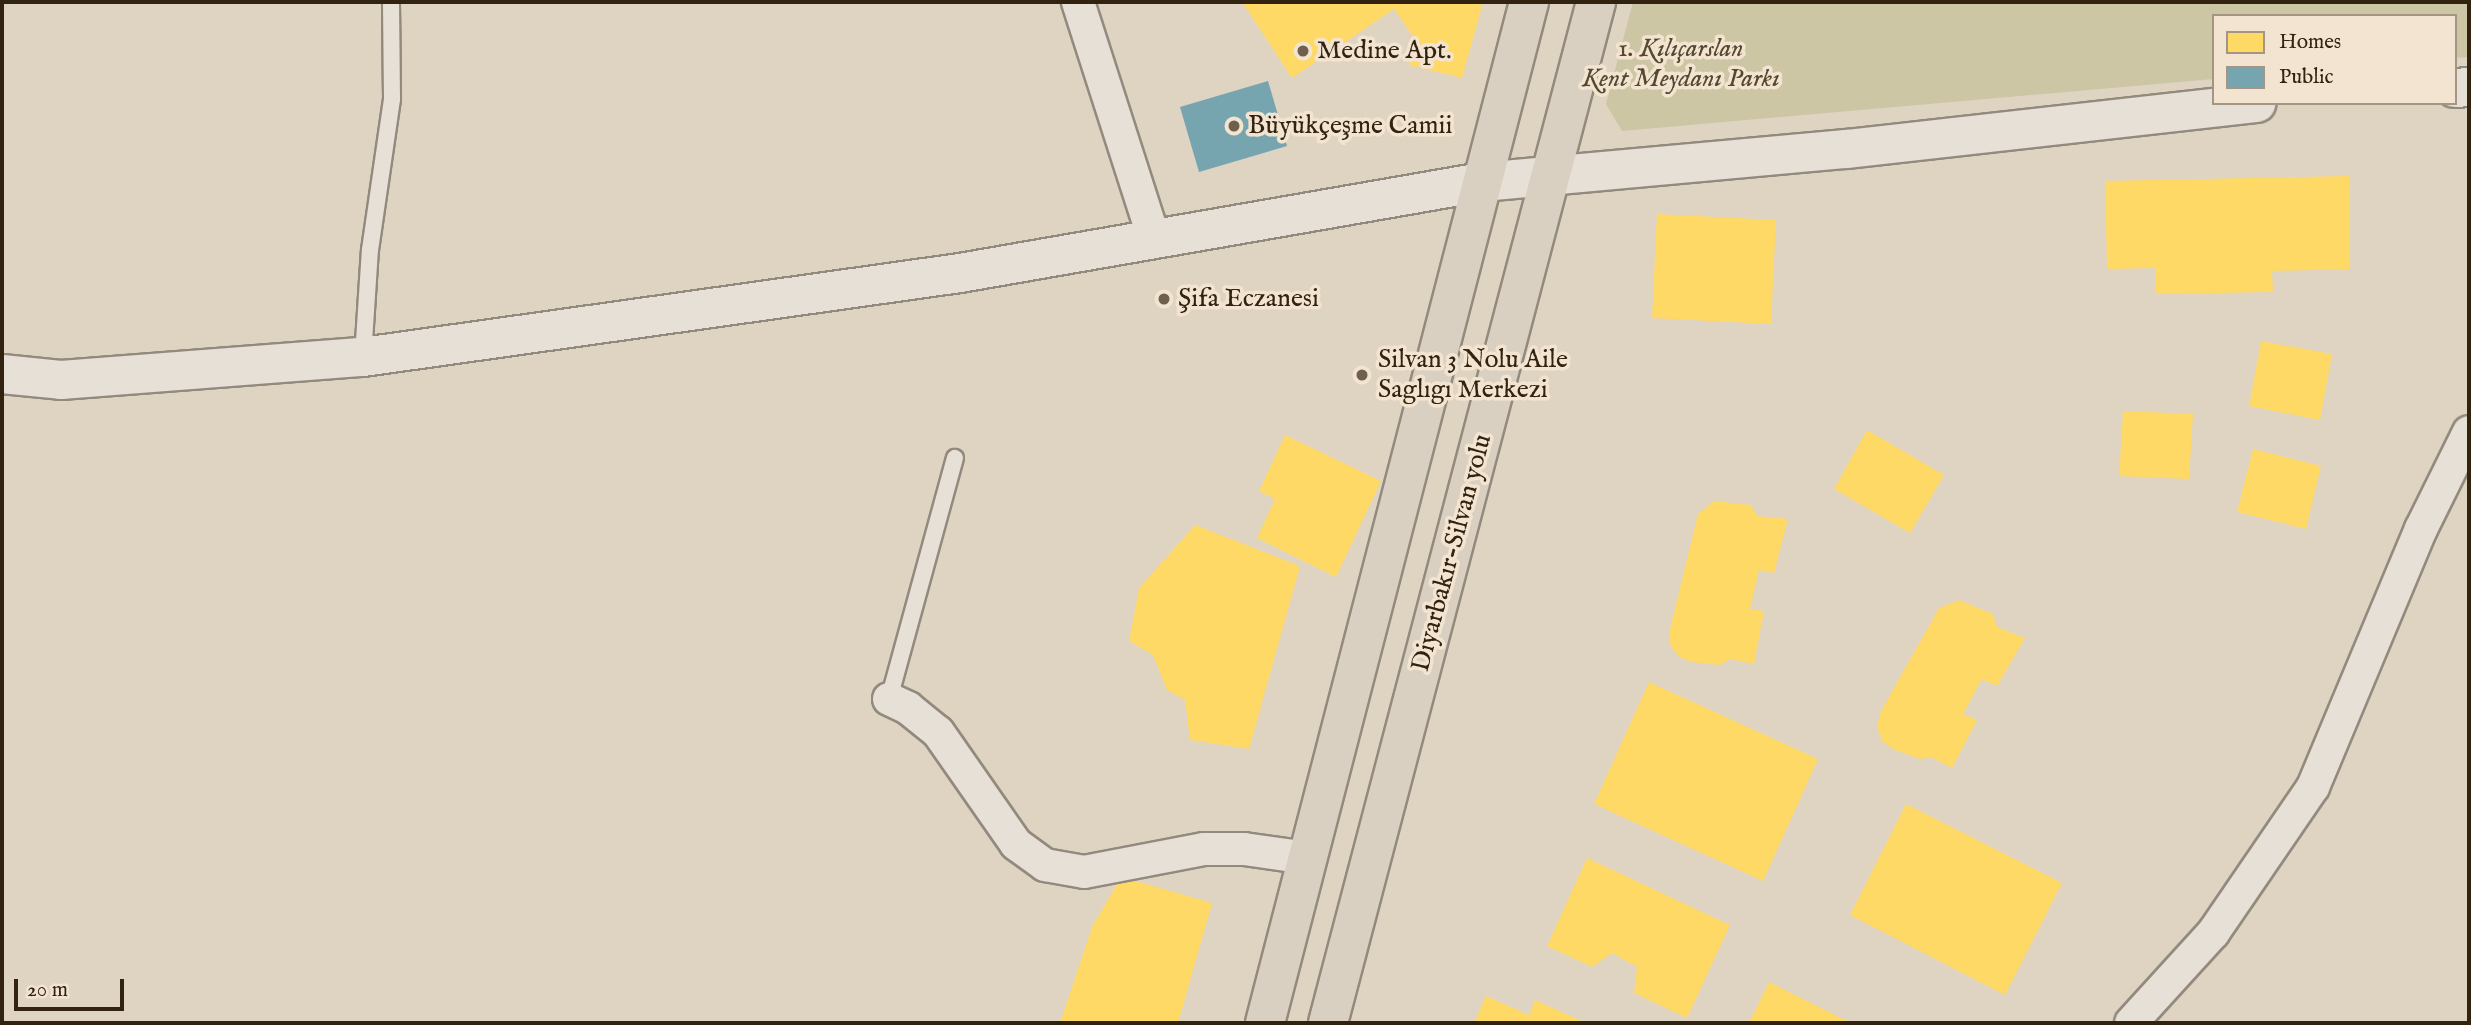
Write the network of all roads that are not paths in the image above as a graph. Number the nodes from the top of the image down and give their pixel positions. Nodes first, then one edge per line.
1 (391, 2) edge
2 (1078, 2) edge
3 (1529, 2) edge
4 (1596, 2) edge
5 (2237, 105) edge
6 (1552, 176) junction
7 (1482, 182) junction
8 (1154, 239) junction
9 (363, 357) junction
10 (2, 374) edge
11 (2469, 432) edge
12 (956, 458) dead end
13 (889, 699) joint
14 (1308, 858) junction
15 (1265, 1023) edge
16 (1328, 1023) edge
17 (2131, 1023) edge

1 - 9 lane
2 - 8 street
3 - 7 highway
4 - 6 highway, Diyarbakır-Silvan yolu
5 - 6 street
6 - 7 street
6 - 16 highway, Diyarbakır-Silvan yolu
7 - 8 street
7 - 14 highway
8 - 9 street
9 - 10 street
11 - 17 street
12 - 13 lane
13 - 14 street
14 - 15 highway

